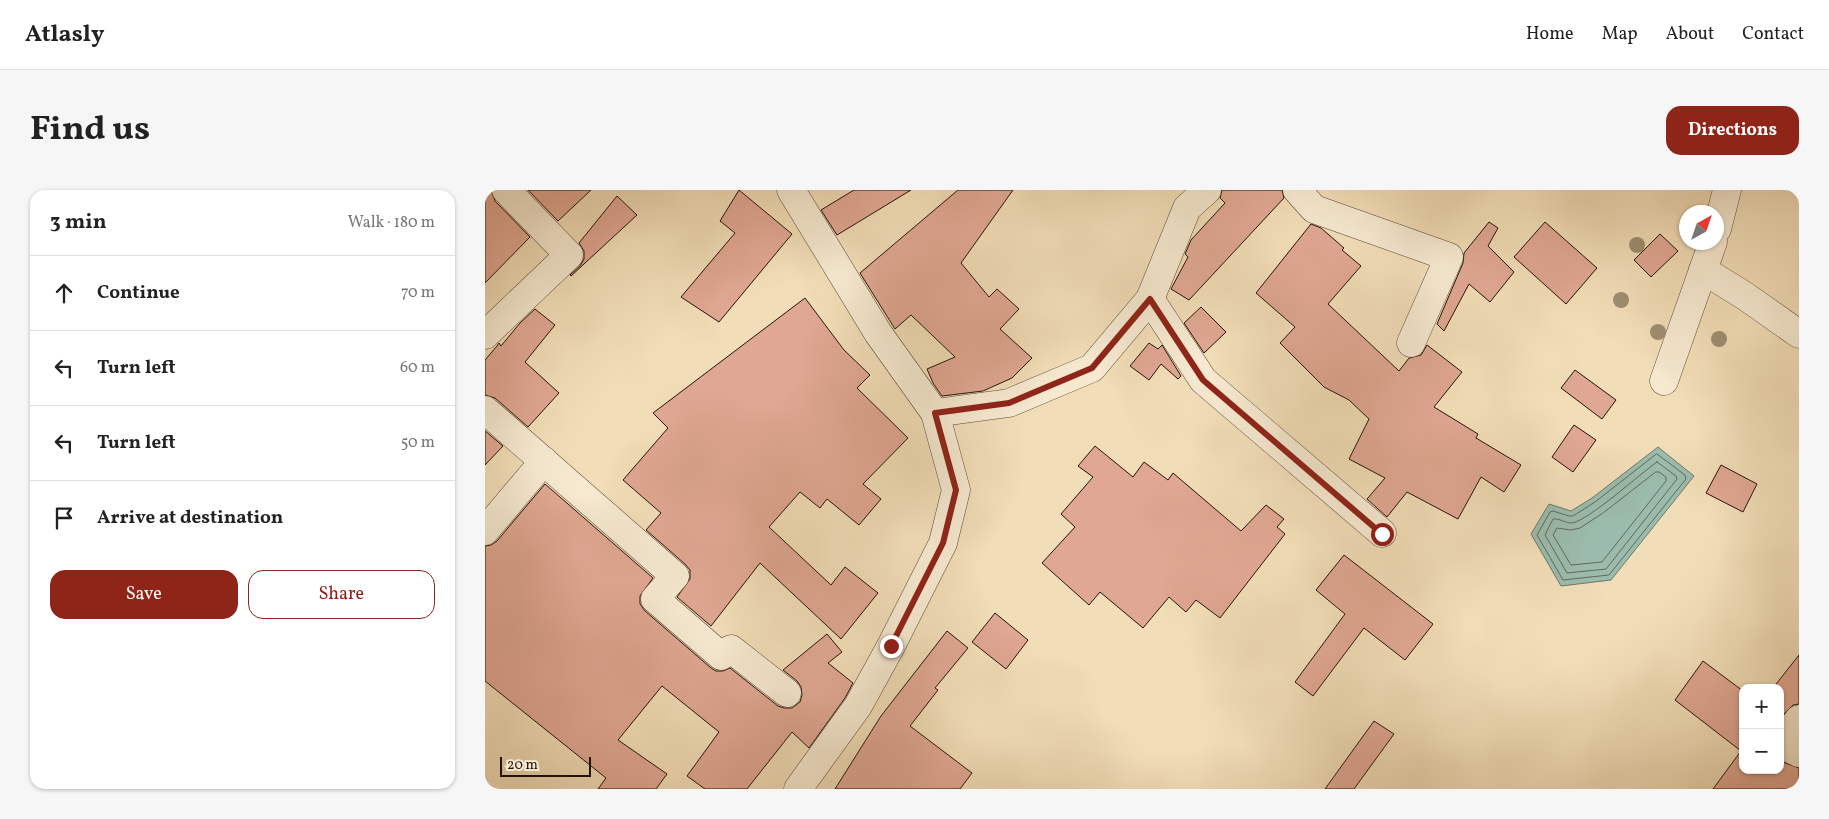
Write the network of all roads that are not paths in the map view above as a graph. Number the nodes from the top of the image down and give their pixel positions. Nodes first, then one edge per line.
1 (506, 190) edge
2 (791, 190) edge
3 (1207, 190) edge
4 (1297, 190) edge
5 (1727, 190) edge
6 (1723, 205) edge
7 (1710, 250) edge
8 (1703, 270) junction
9 (1150, 299) junction
10 (1799, 334) edge
11 (485, 335) edge
12 (1411, 342) dead end
13 (1664, 381) dead end
14 (485, 410) edge
15 (935, 413) junction
16 (543, 461) junction
17 (485, 531) edge
18 (1382, 534) dead end
19 (787, 694) dead end
20 (1799, 719) edge
21 (1799, 752) edge
22 (798, 789) edge

1 - 11 street
2 - 15 street
3 - 9 street
4 - 12 street
5 - 6 street
7 - 8 street
8 - 10 street
8 - 13 street
9 - 15 street
9 - 18 street
14 - 16 street
15 - 22 street
16 - 17 street
16 - 19 street
20 - 21 street

